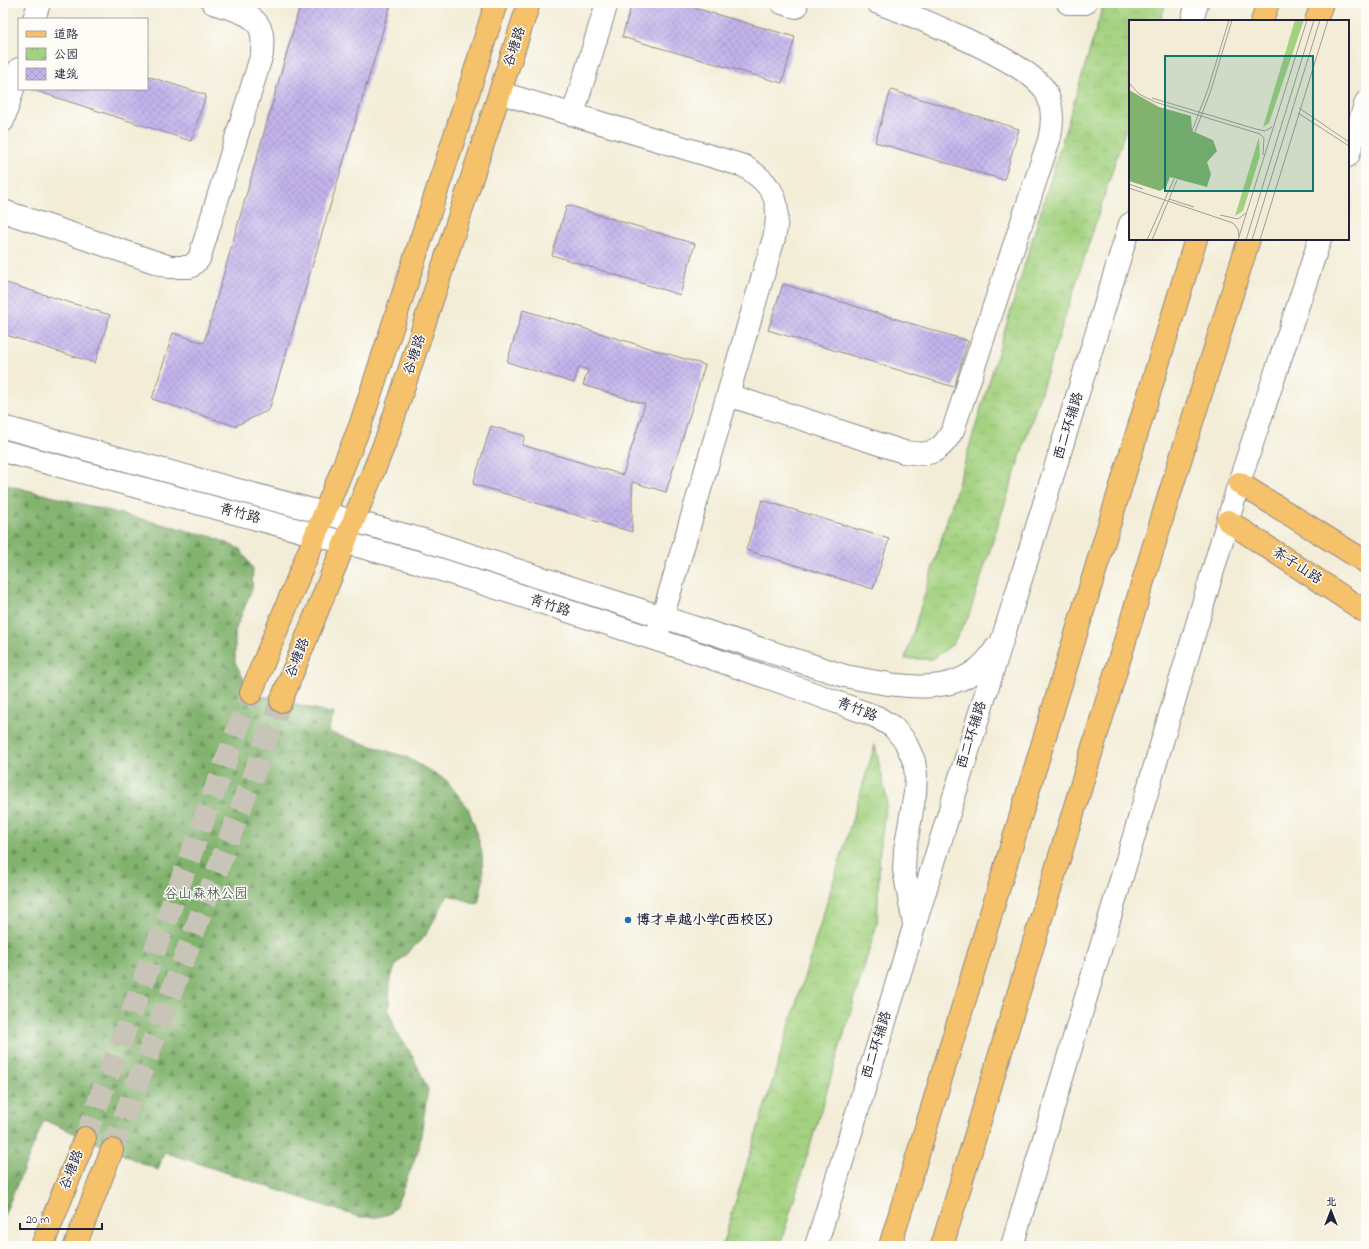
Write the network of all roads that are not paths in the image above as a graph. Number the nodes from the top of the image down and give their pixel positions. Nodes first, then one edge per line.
1 (39, 3) edge
2 (213, 3) edge
3 (496, 3) edge
4 (529, 3) edge
5 (607, 3) edge
6 (878, 3) edge
7 (1068, 3) edge
8 (1085, 3) edge
9 (1197, 3) edge
10 (1268, 3) edge
11 (1322, 3) edge
12 (34, 18) edge
13 (1192, 20) edge
14 (1262, 20) edge
15 (1316, 20) edge
16 (18, 72) edge
17 (501, 93) junction
18 (1366, 102) edge
19 (573, 114) junction
20 (3, 121) edge
21 (1349, 153) edge
22 (3, 211) edge
23 (1129, 227) edge
24 (1196, 240) edge
25 (1248, 240) edge
26 (1320, 240) edge
27 (728, 394) junction
28 (3, 427) edge
29 (3, 451) edge
30 (1239, 483) junction
31 (324, 513) junction
32 (353, 521) junction
33 (1228, 521) junction
34 (315, 535) junction
35 (345, 542) junction
36 (1366, 562) edge
37 (1366, 612) edge
38 (663, 617) junction
39 (1004, 635) junction
40 (656, 640) junction
41 (251, 693) tunnel mouth
42 (281, 701) tunnel mouth
43 (914, 924) junction
44 (85, 1138) tunnel mouth
45 (112, 1150) tunnel mouth
46 (42, 1246) edge
47 (75, 1246) edge
48 (816, 1246) edge
49 (890, 1246) edge
50 (942, 1246) edge
51 (1012, 1246) edge

1 - 12 street
2 - 22 street
3 - 31 main road
4 - 17 main road, 谷塘路
5 - 19 street
6 - 27 street
7 - 8 street
9 - 13 street
10 - 14 main road
11 - 15 main road
16 - 20 street
17 - 19 street
17 - 32 main road, 谷塘路
18 - 21 street
19 - 27 street
23 - 39 street, 西二环辅路
24 - 49 main road
25 - 50 main road
26 - 30 street
27 - 38 street
28 - 31 street, 青竹路
29 - 34 street, 青竹路
30 - 33 street
30 - 36 main road
31 - 32 street, 青竹路
31 - 34 main road
32 - 35 main road, 谷塘路
32 - 38 street, 青竹路
33 - 37 main road, 茶子山路
33 - 51 street
34 - 35 street, 青竹路
34 - 41 main road
35 - 40 street, 青竹路
35 - 42 main road, 谷塘路
38 - 39 street, 青竹路
38 - 40 street
39 - 43 street, 西二环辅路
40 - 43 street, 青竹路
43 - 48 street, 西二环辅路
44 - 46 main road, 谷塘路
45 - 47 main road

